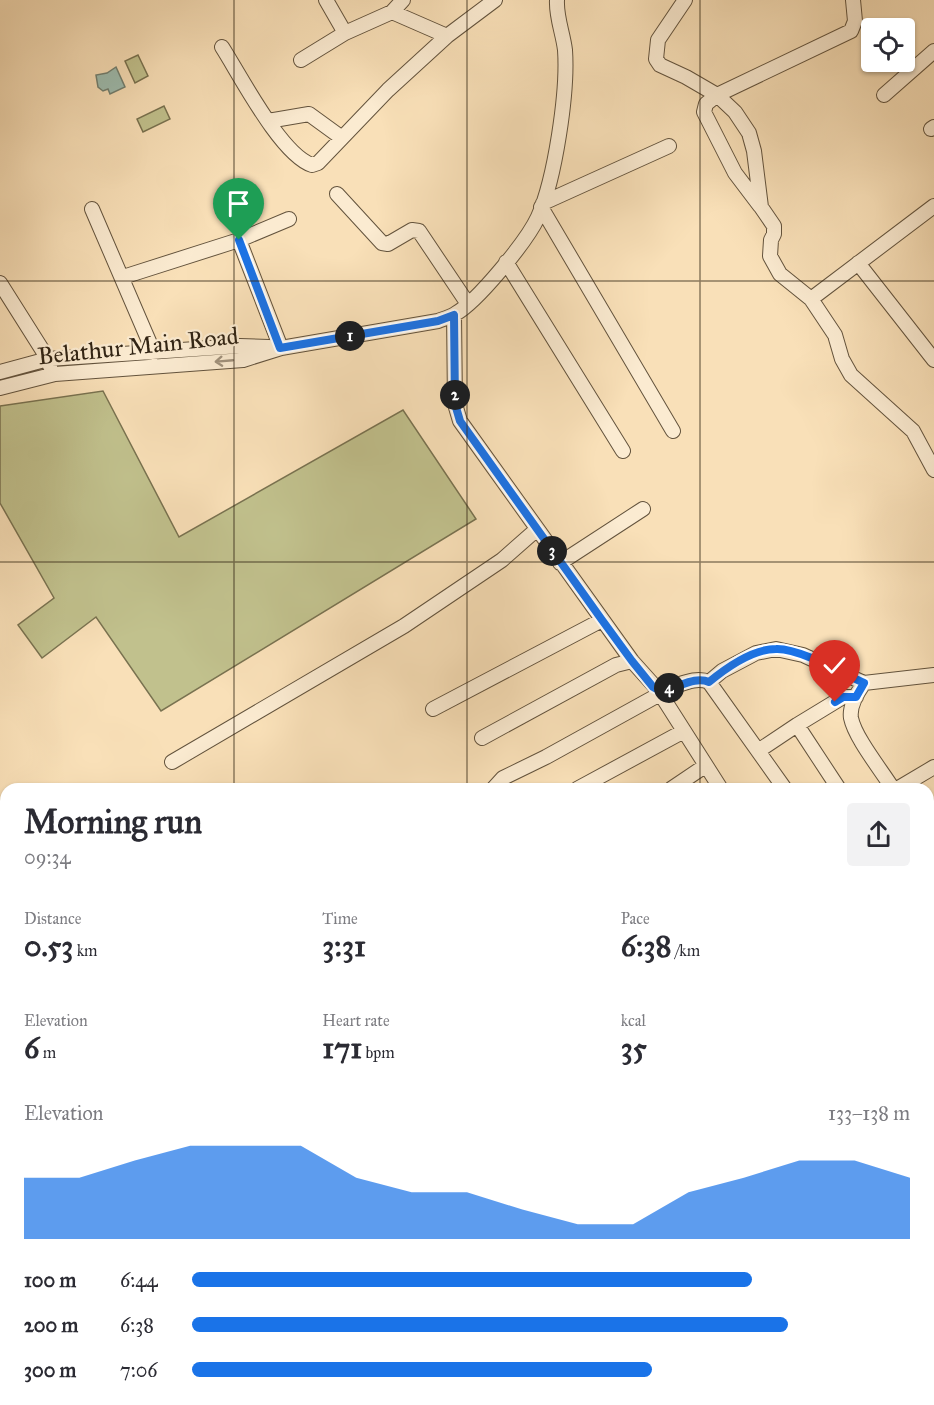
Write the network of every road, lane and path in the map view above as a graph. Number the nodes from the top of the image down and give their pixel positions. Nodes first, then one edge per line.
1 (327, 0) edge
2 (403, 0) edge
3 (495, 0) edge
4 (557, 0) edge
5 (685, 0) edge
6 (853, 0) edge
7 (392, 12) junction
8 (345, 33) junction
9 (447, 36) junction
10 (222, 46) dead end
11 (934, 51) edge
12 (301, 60) dead end
13 (717, 95) junction
14 (884, 95) dead end
15 (268, 121) junction
16 (342, 138) junction
17 (669, 146) dead end
18 (337, 194) dead end
19 (542, 205) junction
20 (934, 206) edge
21 (761, 207) junction
22 (92, 209) dead end
23 (289, 219) dead end
24 (239, 240) junction
25 (506, 262) junction
26 (858, 263) junction
27 (123, 277) junction
28 (0, 283) edge
29 (811, 299) junction
30 (468, 304) junction
31 (454, 315) junction
32 (280, 348) junction
33 (153, 353) junction
34 (48, 359) junction
35 (934, 360) edge
36 (0, 372) edge
37 (52, 375) junction
38 (0, 388) edge
39 (673, 431) dead end
40 (623, 451) dead end
41 (934, 470) edge
42 (643, 509) dead end
43 (536, 530) junction
44 (560, 563) junction
45 (602, 620) junction
46 (632, 661) junction
47 (934, 675) edge
48 (709, 682) junction
49 (864, 683) junction
50 (659, 692) junction
51 (856, 697) junction
52 (433, 709) dead end
53 (797, 725) junction
54 (684, 731) junction
55 (482, 738) dead end
56 (758, 751) junction
57 (172, 762) dead end
58 (705, 766) junction
59 (934, 767) edge
60 (498, 783) edge
61 (588, 783) edge
62 (680, 783) edge
63 (717, 783) edge
64 (781, 783) edge
65 (835, 783) edge
66 (891, 783) edge
67 (906, 783) edge

1 - 8 street
2 - 7 street
3 - 9 street
4 - 19 street, Belathur Main Road
5 - 13 street
6 - 13 street
7 - 8 street
7 - 9 street
8 - 12 street
9 - 16 street
10 - 15 street
11 - 14 street
13 - 21 street
13 - 21 street
15 - 16 street
15 - 16 street
17 - 19 street
18 - 30 street
19 - 25 street, Belathur Main Road
19 - 39 street
20 - 26 street
21 - 29 street
22 - 27 street
23 - 24 street
24 - 27 street
24 - 32 street
25 - 30 street, Belathur Main Road
25 - 40 street
26 - 29 street
26 - 35 street
27 - 33 street
28 - 34 street
29 - 41 street
30 - 31 street, Belathur Main Road
31 - 32 street, Belathur Main Road
31 - 43 street
32 - 33 street, Belathur Main Road
32 -> 37 street, Belathur Main Road
33 - 34 street, Belathur Main Road
34 - 36 street, Belathur Main Road
34 - 37 street
37 - 38 street, Belathur Main Road
42 - 44 street
43 - 44 street
43 - 57 street
44 - 45 street
45 - 46 street
45 - 52 street
46 - 50 street
46 - 55 street
47 - 49 street
48 - 49 street
48 - 50 street
48 - 56 street
49 - 51 street
50 - 54 street
50 - 60 street
51 - 53 street
51 - 66 street
53 - 56 street
53 - 65 street
54 - 58 street
54 - 61 street
56 - 64 street
58 - 62 street
58 - 63 street
59 - 67 street

